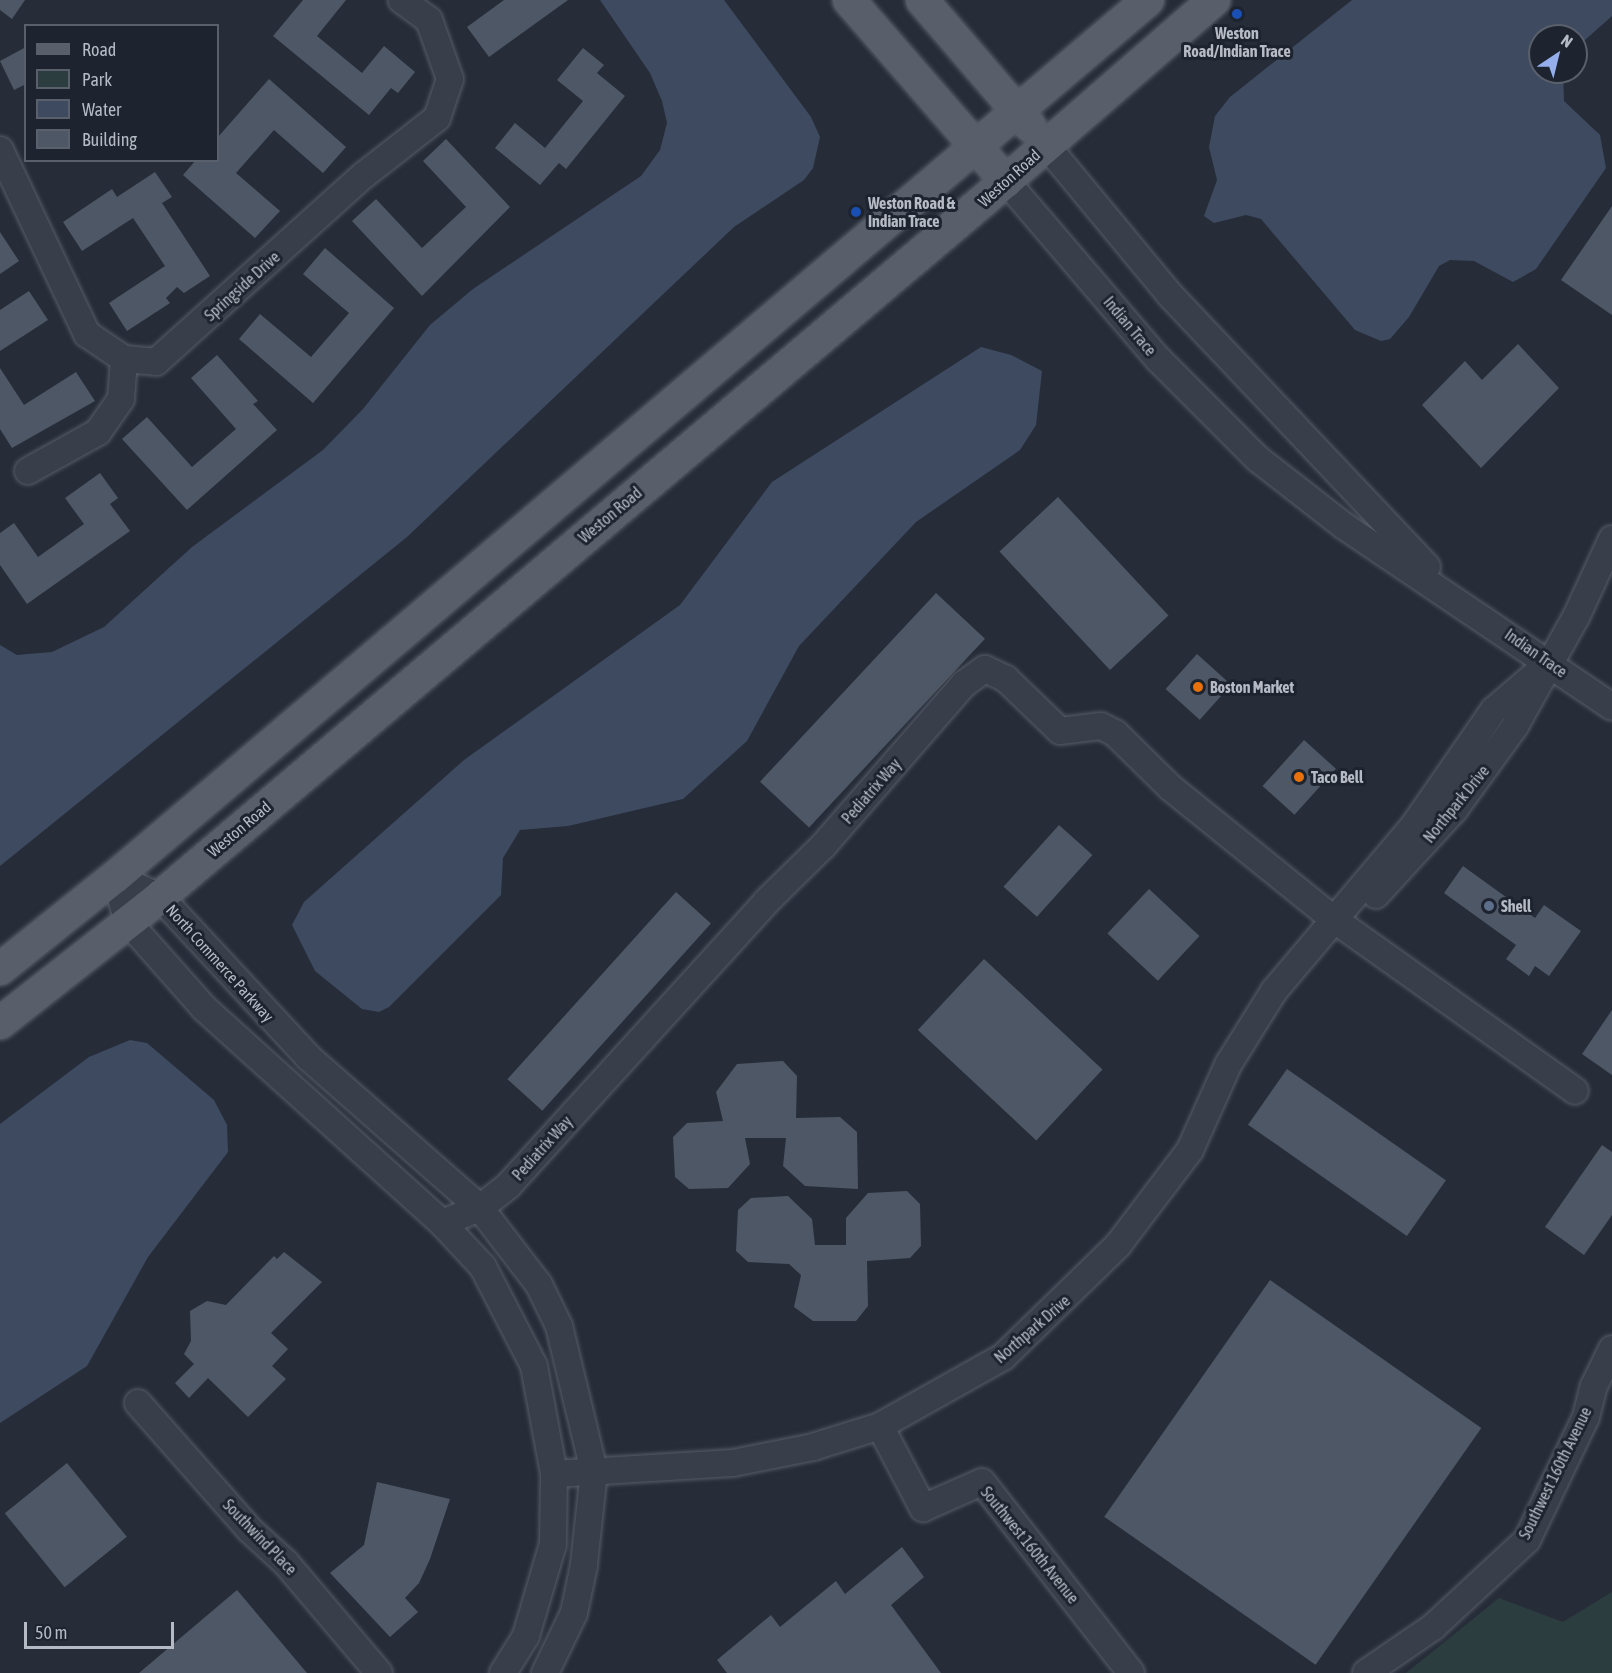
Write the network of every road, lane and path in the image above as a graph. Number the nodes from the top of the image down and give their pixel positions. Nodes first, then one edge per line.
1 (401, 0) edge
2 (849, 0) edge
3 (922, 0) edge
4 (1148, 0) edge
5 (1215, 0) edge
6 (1017, 110) junction
7 (1046, 145) junction
8 (975, 146) junction
9 (0, 150) edge
10 (1006, 181) junction
11 (124, 359) junction
12 (27, 471) dead end
13 (1612, 539) edge
14 (1459, 600) junction
15 (1550, 662) junction
16 (1612, 706) edge
17 (115, 877) junction
18 (160, 897) junction
19 (1336, 921) junction
20 (128, 922) junction
21 (0, 969) edge
22 (0, 1023) edge
23 (1575, 1091) dead end
24 (480, 1208) junction
25 (442, 1223) junction
26 (1612, 1349) edge
27 (138, 1403) dead end
28 (880, 1426) junction
29 (594, 1472) junction
30 (554, 1474) junction
31 (379, 1673) edge
32 (503, 1673) edge
33 (545, 1673) edge
34 (1131, 1673) edge
35 (1366, 1673) edge

1 - 11 street, Springside Drive
2 - 8 main road, Indian Trace
3 - 6 main road, Indian Trace
4 - 6 main road
5 - 7 main road, Weston Road
6 - 7 main road, Indian Trace
6 - 8 main road
7 - 10 main road, Weston Road
7 - 14 street, Indian Trace
8 - 10 main road, Indian Trace
8 - 17 main road
9 - 11 street, Springside Drive
10 - 14 street, Indian Trace
10 - 18 main road, Weston Road
11 - 12 street
13 - 15 street, Northpark Drive
14 - 15 street, Indian Trace
15 - 16 street, Indian Trace
15 - 19 street, Northpark Drive
17 - 18 street, North Commerce Parkway
17 - 20 street
17 - 21 main road
18 - 20 main road, Weston Road
18 - 24 street, North Commerce Parkway
19 - 23 street
19 - 24 street, Pediatrix Way
19 - 28 street, Northpark Drive
20 - 22 main road, Weston Road
20 - 25 street
24 - 25 street, Pediatrix Way
24 - 29 street, North Commerce Parkway
25 - 30 street
26 - 35 street, Southwest 160th Avenue
27 - 31 street, Southwind Place
28 - 29 street, Northpark Drive
28 - 34 street, Southwest 160th Avenue
29 - 30 street, Northpark Drive
29 - 33 street, North Commerce Parkway
30 - 32 street

